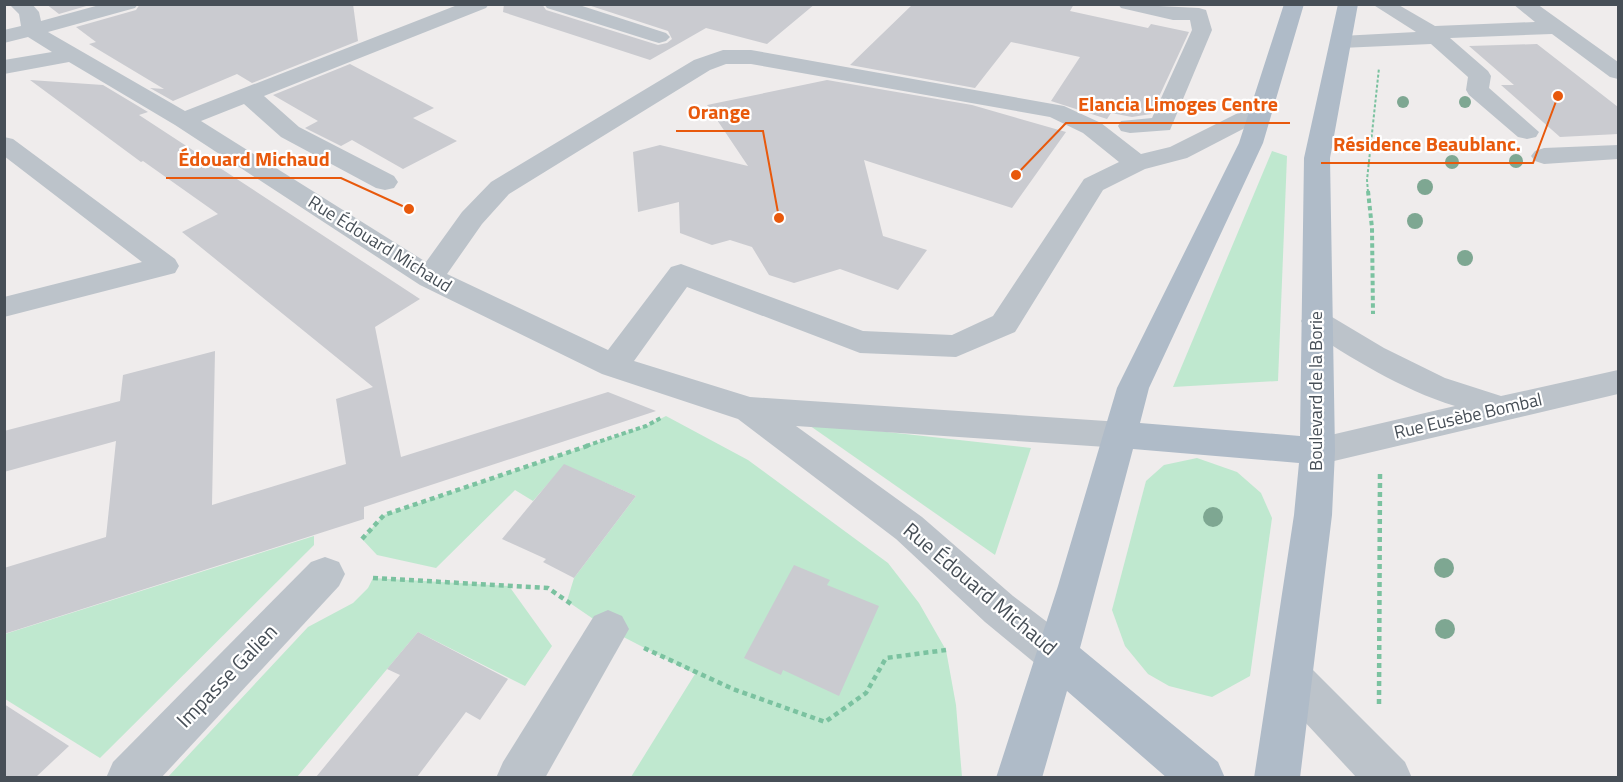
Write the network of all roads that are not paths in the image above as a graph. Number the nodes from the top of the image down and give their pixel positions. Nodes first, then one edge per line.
1 (19, 4) edge
2 (128, 4) edge
3 (478, 4) edge
4 (554, 4) edge
5 (1128, 4) edge
6 (1294, 4) edge
7 (1348, 4) edge
8 (1382, 4) edge
9 (1523, 4) edge
10 (1205, 10) edge
11 (1556, 28) junction
12 (32, 31) junction
13 (1434, 35) junction
14 (4, 37) edge
15 (659, 37) dead end
16 (1341, 42) junction
17 (4, 54) edge
18 (72, 55) junction
19 (4, 67) edge
20 (1618, 72) edge
21 (243, 95) junction
22 (1262, 110) junction
23 (183, 120) junction
24 (1130, 126) dead end
25 (1527, 132) dead end
26 (4, 144) edge
27 (1618, 152) edge
28 (1544, 156) dead end
29 (1136, 163) junction
30 (385, 182) dead end
31 (430, 278) junction
32 (4, 307) edge
33 (1316, 321) junction
34 (613, 366) junction
35 (1618, 382) edge
36 (1499, 408) junction
37 (750, 410) junction
38 (1121, 435) junction
39 (1317, 451) junction
40 (325, 574) dead end
41 (608, 629) dead end
42 (1057, 655) junction
43 (1291, 677) junction
44 (129, 777) edge
45 (519, 777) edge
46 (1019, 777) edge
47 (1202, 777) edge
48 (1277, 777) edge
49 (1389, 777) edge

1 - 12 street
2 - 12 street
3 - 21 street
4 - 15 street
5 - 10 street
6 - 22 main road
7 - 16 main road, Boulevard de la Borie
8 - 13 street
9 - 11 street
10 - 24 street
11 - 13 street
11 - 20 street
12 - 14 street
12 - 17 street
12 - 18 street, Rue Édouard Michaud
13 - 16 street
13 - 25 street
16 - 33 main road, Boulevard de la Borie
18 - 19 street
18 - 23 street, Rue Édouard Michaud
21 - 23 street
21 - 30 street
22 - 29 street
22 - 38 main road
23 - 31 street, Rue Édouard Michaud
26 - 32 street
27 - 28 street
29 - 31 street
29 - 34 street
31 - 34 street, Rue Édouard Michaud
33 - 36 street
33 - 39 main road, Boulevard de la Borie
34 - 37 street, Rue Édouard Michaud
35 - 36 street, Rue Eusèbe Bombal
36 - 39 street, Rue Eusèbe Bombal
37 - 38 street, Rue Édouard Michaud
37 - 42 street, Rue Édouard Michaud
38 - 39 main road
38 - 42 main road
39 - 43 main road, Boulevard de la Borie
40 - 44 street, Impasse Galien
41 - 45 street
42 - 46 main road
42 - 47 main road, Rue Édouard Michaud
43 - 48 main road, Boulevard de la Borie
43 - 49 street

